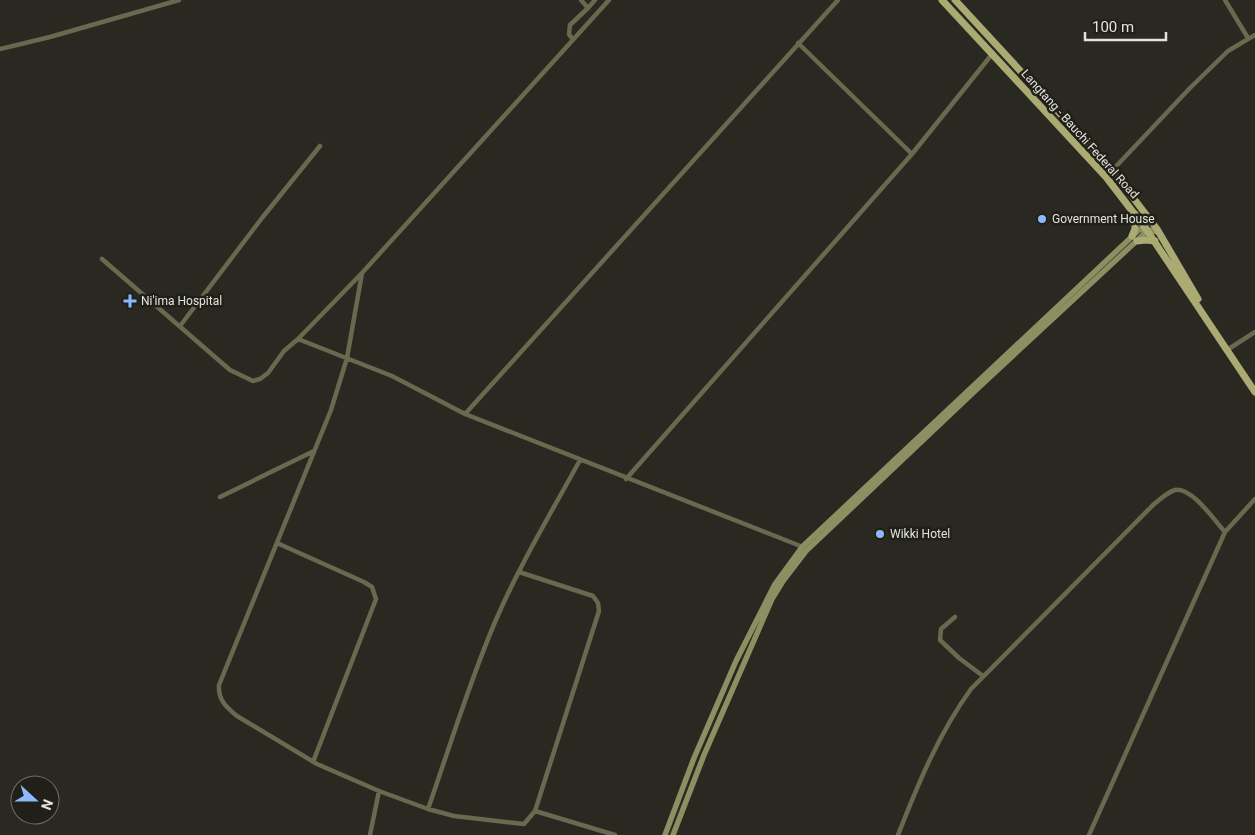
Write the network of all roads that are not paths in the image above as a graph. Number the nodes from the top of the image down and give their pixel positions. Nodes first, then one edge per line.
1 (179, 0) edge
2 (581, 0) edge
3 (595, 0) edge
4 (609, 0) edge
5 (838, 0) edge
6 (944, 0) edge
7 (1225, 0) edge
8 (958, 2) edge
9 (588, 8) junction
10 (1255, 35) edge
11 (1248, 38) junction
12 (573, 40) junction
13 (798, 43) junction
14 (0, 49) edge
15 (993, 53) junction
16 (320, 146) dead end
17 (912, 154) junction
18 (1112, 170) junction
19 (1106, 176) junction
20 (1135, 214) junction
21 (1147, 216) junction
22 (1146, 229) junction
23 (1158, 232) junction
24 (1135, 239) junction
25 (1155, 241) junction
26 (102, 259) dead end
27 (362, 273) junction
28 (180, 326) junction
29 (1255, 332) edge
30 (298, 339) junction
31 (1228, 350) junction
32 (347, 358) junction
33 (1255, 387) edge
34 (1255, 392) edge
35 (465, 414) junction
36 (314, 451) junction
37 (580, 460) junction
38 (626, 478) junction
39 (220, 497) dead end
40 (1255, 499) edge
41 (1225, 532) junction
42 (277, 543) junction
43 (804, 549) junction
44 (519, 572) junction
45 (955, 617) dead end
46 (983, 676) junction
47 (313, 762) junction
48 (379, 791) junction
49 (428, 809) junction
50 (535, 811) junction
51 (370, 835) edge
52 (615, 835) edge
53 (664, 835) edge
54 (673, 835) edge
55 (898, 835) edge
56 (1089, 835) edge

1 - 14 street
2 - 9 street
3 - 9 street
4 - 12 street
5 - 13 street
6 - 15 main road, Langtang - Bauchi Federal Road
7 - 11 street
8 - 18 main road, Langtang - Bauchi Federal Road
9 - 12 street
10 - 11 street
11 - 18 street
12 - 27 street
13 - 17 street
13 - 35 street
15 - 17 street
15 - 19 main road, Langtang - Bauchi Federal Road
16 - 28 street
17 - 38 street
18 - 19 street
18 - 21 main road, Langtang - Bauchi Federal Road
19 - 20 main road, Langtang - Bauchi Federal Road
20 - 22 main road, Langtang - Bauchi Federal Road
20 - 24 main road
21 - 22 street
21 - 23 main road, Langtang - Bauchi Federal Road
22 - 23 street
22 - 24 street
22 - 25 main road, Langtang - Bauchi Federal Road
23 - 31 main road, Langtang - Bauchi Federal Road
24 - 25 main road
24 - 43 street
25 - 34 main road, Langtang - Bauchi Federal Road
26 - 28 street
27 - 30 street
27 - 32 street
28 - 30 street
29 - 31 street
30 - 32 street
31 - 33 main road, Langtang - Bauchi Federal Road
32 - 35 street
32 - 36 street
35 - 37 street
36 - 39 street
36 - 42 street
37 - 38 street
37 - 44 street
38 - 43 street
40 - 41 street
41 - 46 street
41 - 56 street
42 - 47 street
42 - 47 street
43 - 53 street
43 - 54 street
44 - 49 street
44 - 50 street
45 - 46 street
46 - 55 street
47 - 48 street
48 - 49 street
48 - 51 street
49 - 50 street
50 - 52 street

